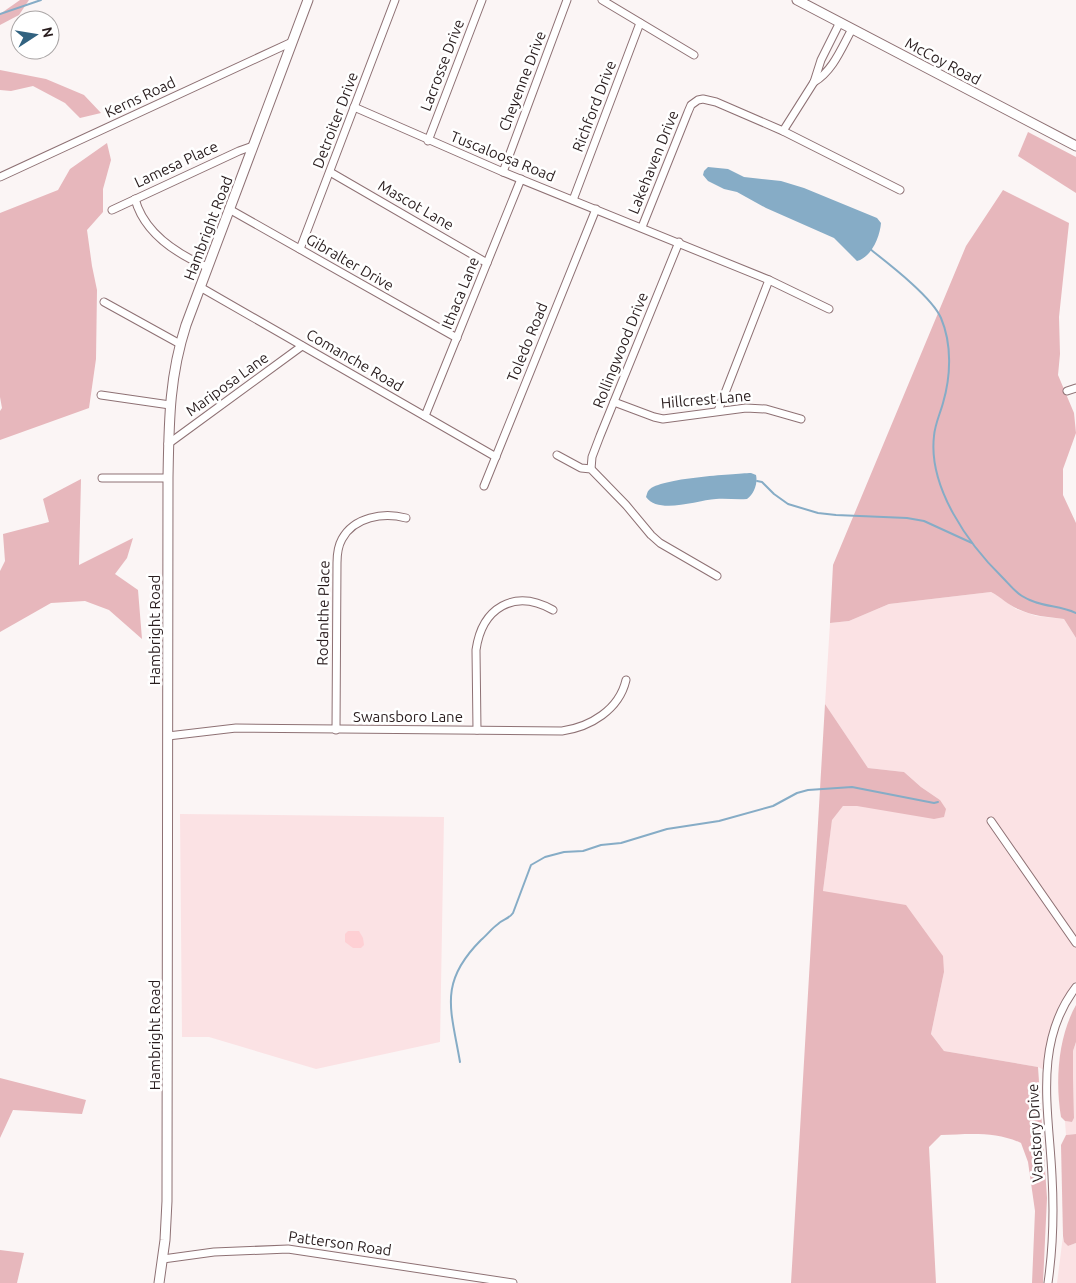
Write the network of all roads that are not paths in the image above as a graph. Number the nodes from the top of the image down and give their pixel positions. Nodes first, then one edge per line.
1 (308, 0) edge
2 (395, 0) edge
3 (482, 0) edge
4 (567, 0) edge
5 (602, 0) edge
6 (797, 0) edge
7 (840, 22) junction
8 (640, 23) junction
9 (852, 29) junction
10 (292, 42) junction
11 (694, 55) dead end
12 (814, 82) junction
13 (354, 107) junction
14 (783, 131) junction
15 (428, 141) junction
16 (253, 146) junction
17 (1076, 146) edge
18 (330, 172) junction
19 (502, 172) junction
20 (0, 177) edge
21 (521, 179) junction
22 (900, 190) dead end
23 (135, 199) junction
24 (573, 200) junction
25 (229, 209) junction
26 (596, 209) junction
27 (112, 210) dead end
28 (642, 227) junction
29 (679, 242) junction
30 (300, 249) junction
31 (487, 263) junction
32 (207, 267) junction
33 (770, 280) junction
34 (200, 287) junction
35 (104, 302) dead end
36 (829, 309) dead end
37 (457, 338) junction
38 (180, 344) junction
39 (302, 346) junction
40 (1076, 388) edge
41 (1067, 391) dead end
42 (101, 395) dead end
43 (614, 402) junction
44 (170, 404) junction
45 (718, 411) junction
46 (425, 416) junction
47 (801, 419) dead end
48 (168, 444) junction
49 (557, 456) dead end
50 (496, 457) junction
51 (591, 469) junction
52 (102, 478) dead end
53 (168, 478) junction
54 (484, 486) dead end
55 (406, 518) dead end
56 (717, 576) dead end
57 (553, 610) dead end
58 (626, 680) dead end
59 (336, 730) junction
60 (477, 730) junction
61 (168, 736) junction
62 (991, 821) dead end
63 (1076, 943) edge
64 (1076, 987) edge
65 (163, 1259) junction
66 (159, 1283) edge
67 (513, 1283) edge
68 (1048, 1283) edge

1 - 10 main road, Hambright Road
2 - 13 street, Detroiter Drive
3 - 15 street, Lacrosse Drive
4 - 19 street, Cheyenne Drive
5 - 8 street
6 - 7 main road, McCoy Road
7 - 9 main road, McCoy Road
7 - 12 street
8 - 11 street
8 - 24 street, Richford Drive
9 - 12 street
9 - 17 main road, McCoy Road
10 - 16 main road, Hambright Road
10 - 20 street, Kerns Road
12 - 14 street
13 - 15 street, Tuscaloosa Road
13 - 18 street, Detroiter Drive
14 - 22 street, Lakehaven Drive
14 - 28 street, Lakehaven Drive
15 - 19 street, Tuscaloosa Road
16 - 23 street, Lamesa Place
16 - 25 main road, Hambright Road
18 - 30 street, Detroiter Drive
18 - 31 street, Mascot Lane
19 - 21 street, Tuscaloosa Road
21 - 24 street, Tuscaloosa Road
21 - 31 street, Ithaca Lane
23 - 27 street, Lamesa Place
23 - 32 street
24 - 26 street, Tuscaloosa Road
25 - 30 street, Gibralter Drive
25 - 32 main road, Hambright Road
26 - 28 street, Tuscaloosa Road
26 - 50 street, Toledo Road
28 - 29 street, Lakehaven Drive
29 - 33 street, Lakehaven Drive
29 - 43 street, Rollingwood Drive
30 - 37 street, Gibralter Drive
31 - 37 street, Ithaca Lane
32 - 34 main road, Hambright Road
33 - 36 street, Lakehaven Drive
33 - 45 street
34 - 38 main road, Hambright Road
34 - 39 street, Comanche Road
35 - 38 street
37 - 46 street, Ithaca Lane
38 - 44 main road, Hambright Road
39 - 46 street, Comanche Road
39 - 48 street, Mariposa Lane
40 - 41 street
42 - 44 street
43 - 45 street, Hillcrest Lane
43 - 51 street, Rollingwood Drive
44 - 48 main road, Hambright Road
45 - 47 street, Hillcrest Lane
46 - 50 street, Comanche Road
48 - 53 main road, Hambright Road
49 - 51 street
50 - 54 street, Toledo Road
51 - 56 street
52 - 53 street
53 - 61 main road, Hambright Road
55 - 59 street, Rodanthe Place
57 - 60 street
58 - 60 street, Swansboro Lane
59 - 60 street, Swansboro Lane
59 - 61 street, Swansboro Lane
61 - 65 main road, Hambright Road
62 - 63 street
64 - 68 street, Vanstory Drive
65 - 66 main road, Hambright Road
65 - 67 street, Patterson Road

